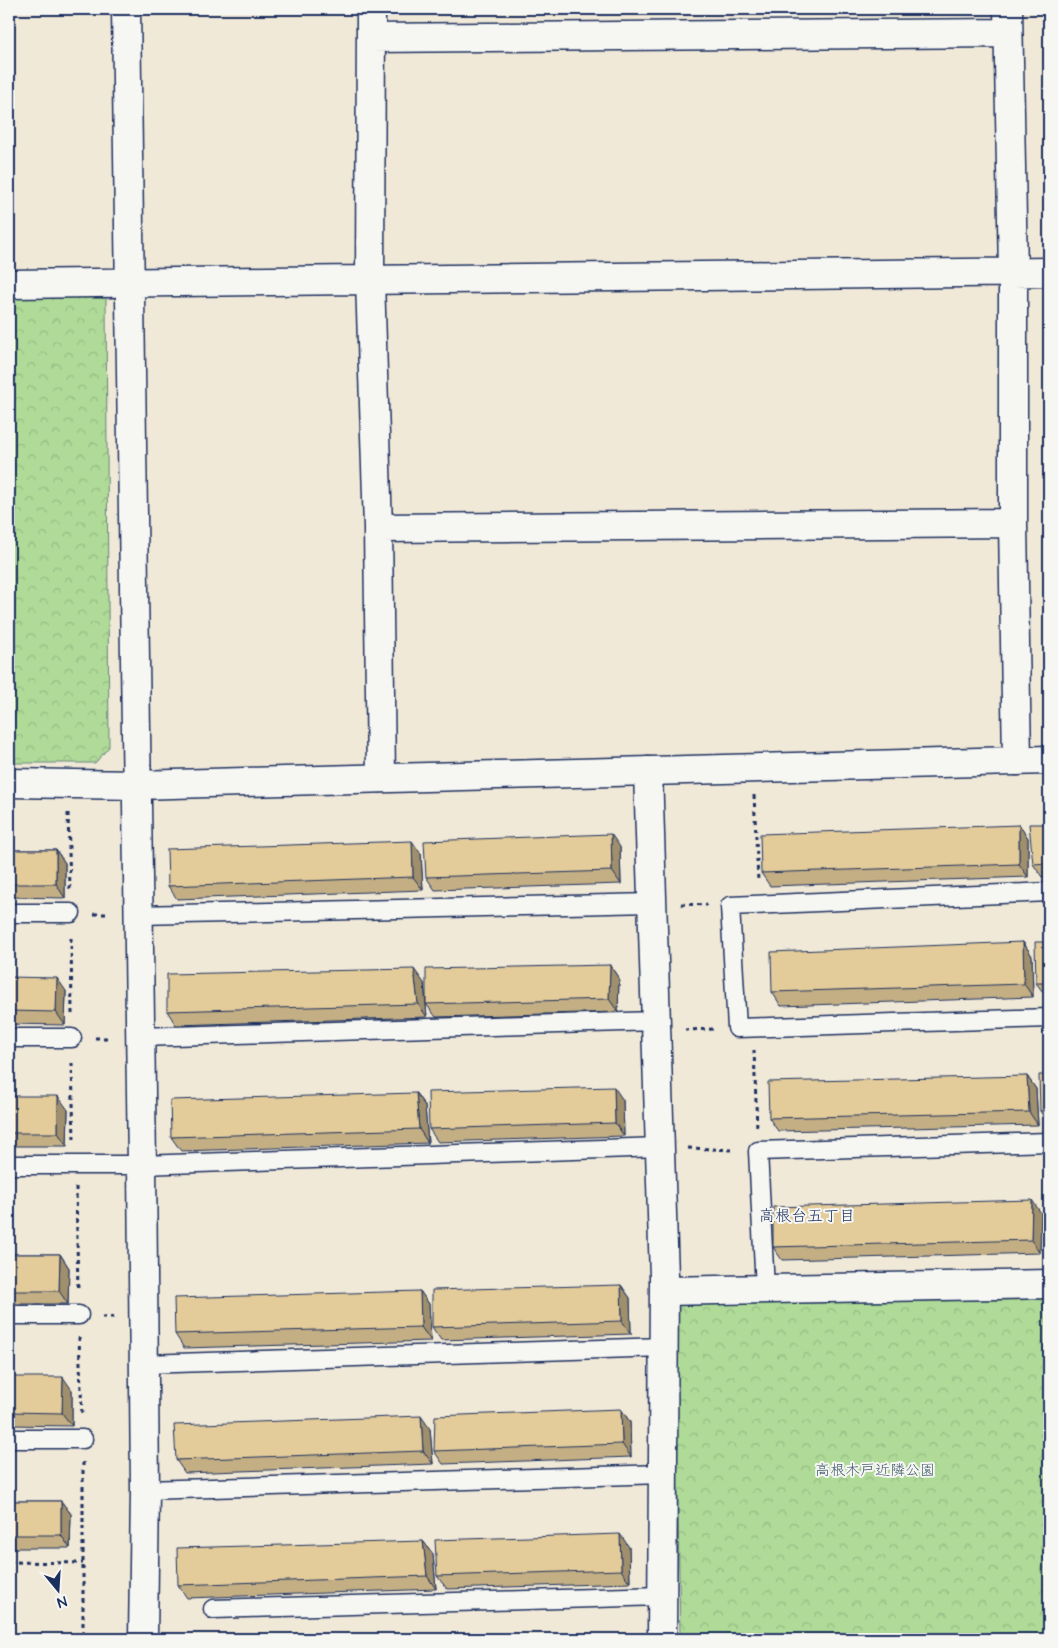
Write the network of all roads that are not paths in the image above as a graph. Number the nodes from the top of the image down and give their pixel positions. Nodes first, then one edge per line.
1 (126, 9) edge
2 (371, 9) edge
3 (1008, 21) edge
4 (371, 38) junction
5 (1013, 272) junction
6 (1049, 272) edge
7 (370, 280) junction
8 (129, 282) junction
9 (9, 284) edge
10 (1013, 523) junction
11 (378, 528) junction
12 (1049, 760) edge
13 (1017, 761) junction
14 (648, 771) junction
15 (381, 778) junction
16 (9, 783) edge
17 (137, 785) junction
18 (1049, 892) edge
19 (652, 903) junction
20 (9, 914) edge
21 (71, 914) road end
22 (139, 915) junction
23 (1049, 1018) edge
24 (656, 1026) junction
25 (140, 1037) junction
26 (9, 1038) edge
27 (72, 1038) road end
28 (1049, 1142) edge
29 (660, 1147) junction
30 (9, 1165) edge
31 (142, 1165) junction
32 (1049, 1284) edge
33 (765, 1289) junction
34 (664, 1290) junction
35 (9, 1315) edge
36 (79, 1315) road end
37 (664, 1346) junction
38 (144, 1364) junction
39 (9, 1439) edge
40 (83, 1439) road end
41 (663, 1474) junction
42 (145, 1490) junction
43 (662, 1596) junction
44 (213, 1608) edge
45 (143, 1639) edge
46 (662, 1639) edge

1 - 8 street
2 - 4 street
3 - 4 street
3 - 5 street
4 - 7 street
5 - 6 street
5 - 7 street
5 - 10 street
7 - 8 street
7 - 11 street
8 - 9 street
8 - 17 street
10 - 11 street
10 - 13 street
11 - 15 street
12 - 13 street
13 - 14 street
14 - 15 street
14 - 19 street
15 - 17 street
16 - 17 street
17 - 22 street
18 - 23 lane
19 - 22 lane
19 - 24 street
20 - 21 lane
22 - 25 street
24 - 25 lane
24 - 29 street
25 - 31 street
26 - 27 lane
28 - 33 lane
29 - 31 lane
29 - 34 street
30 - 31 lane
31 - 38 street
32 - 33 street
33 - 34 street
34 - 37 street
35 - 36 lane
37 - 38 lane
37 - 41 street
38 - 42 street
39 - 40 lane
41 - 42 lane
41 - 43 street
42 - 45 street
43 - 44 lane
43 - 46 street

